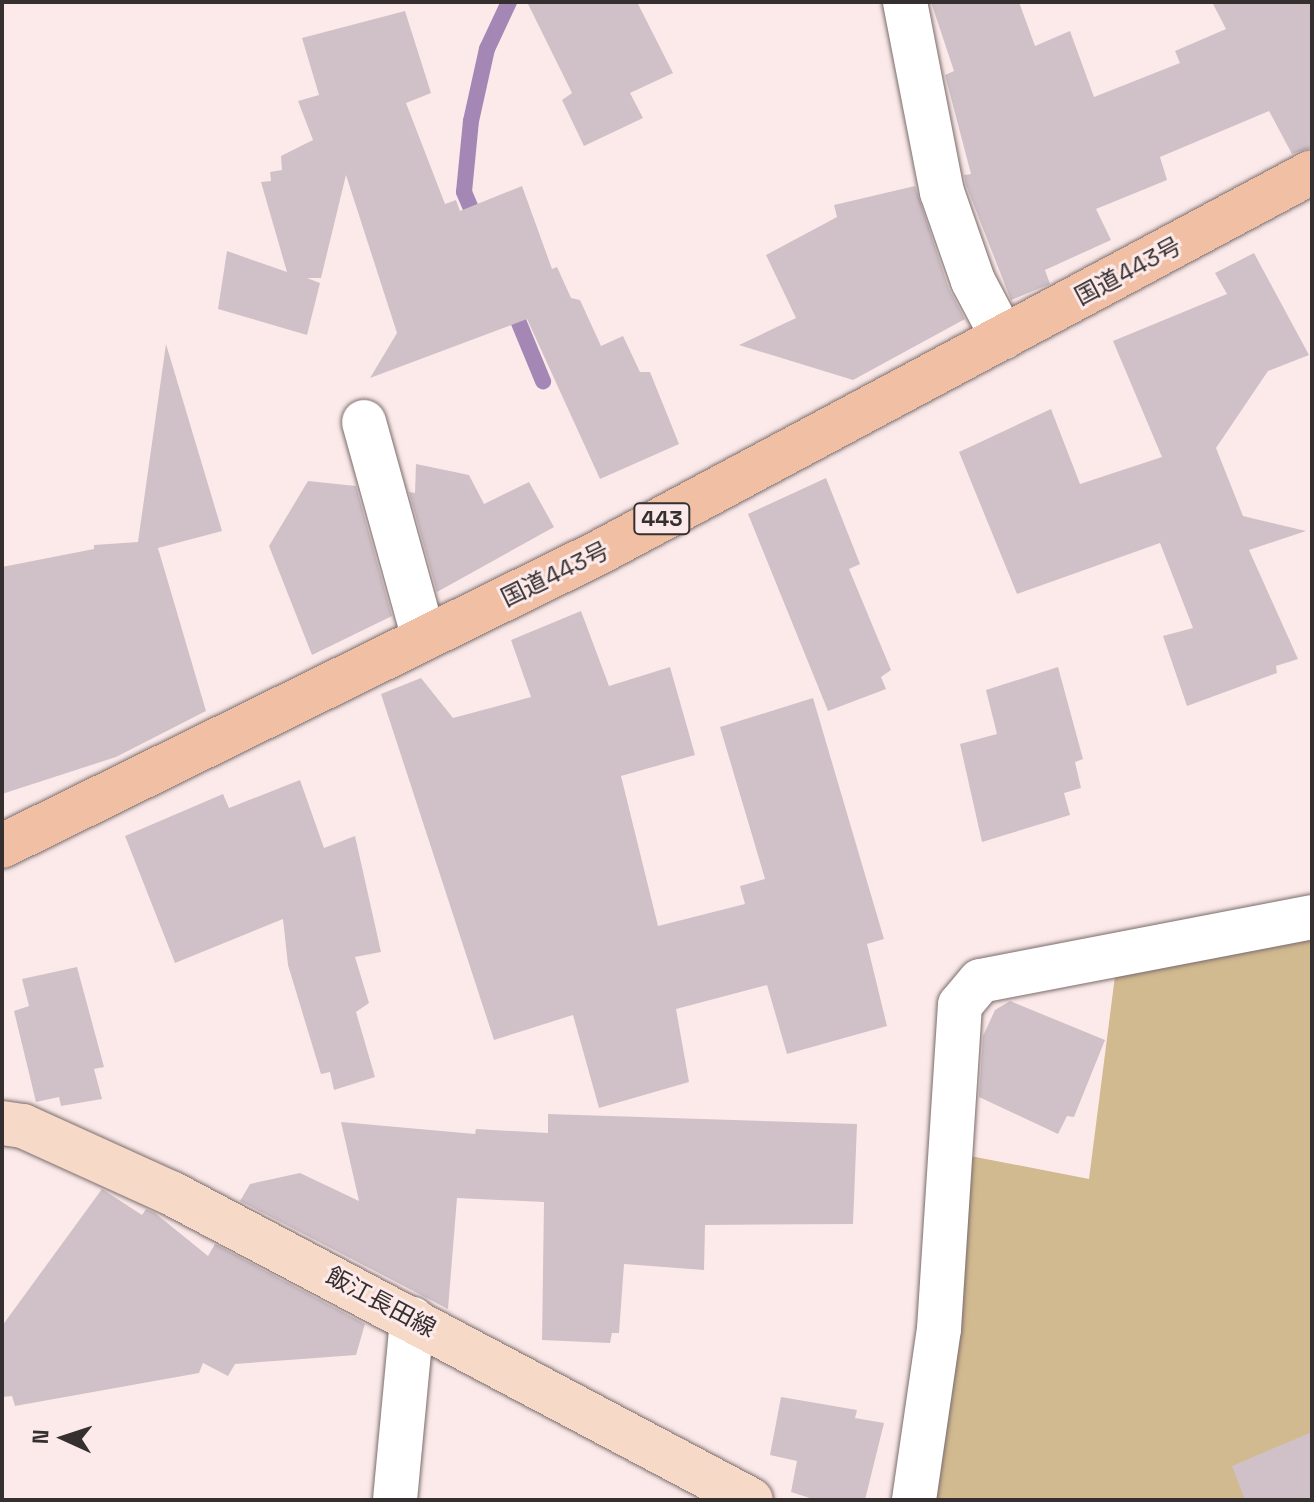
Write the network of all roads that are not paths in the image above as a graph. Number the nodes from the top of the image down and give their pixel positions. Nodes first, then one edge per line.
1 (905, 2) edge
2 (1312, 172) edge
3 (1003, 338) junction
4 (364, 422) dead end
5 (424, 638) junction
6 (2, 846) edge
7 (1312, 917) edge
8 (2, 1123) edge
9 (412, 1319) junction
10 (395, 1500) edge
11 (751, 1500) edge
12 (914, 1500) edge

1 - 3 street
2 - 3 highway, 国道443号 / 443
3 - 5 highway, 国道443号 / 443
4 - 5 street
5 - 6 highway, 国道443号 / 443
7 - 12 street
8 - 9 main road, 飯江長田線
9 - 10 street
9 - 11 main road, 飯江長田線

